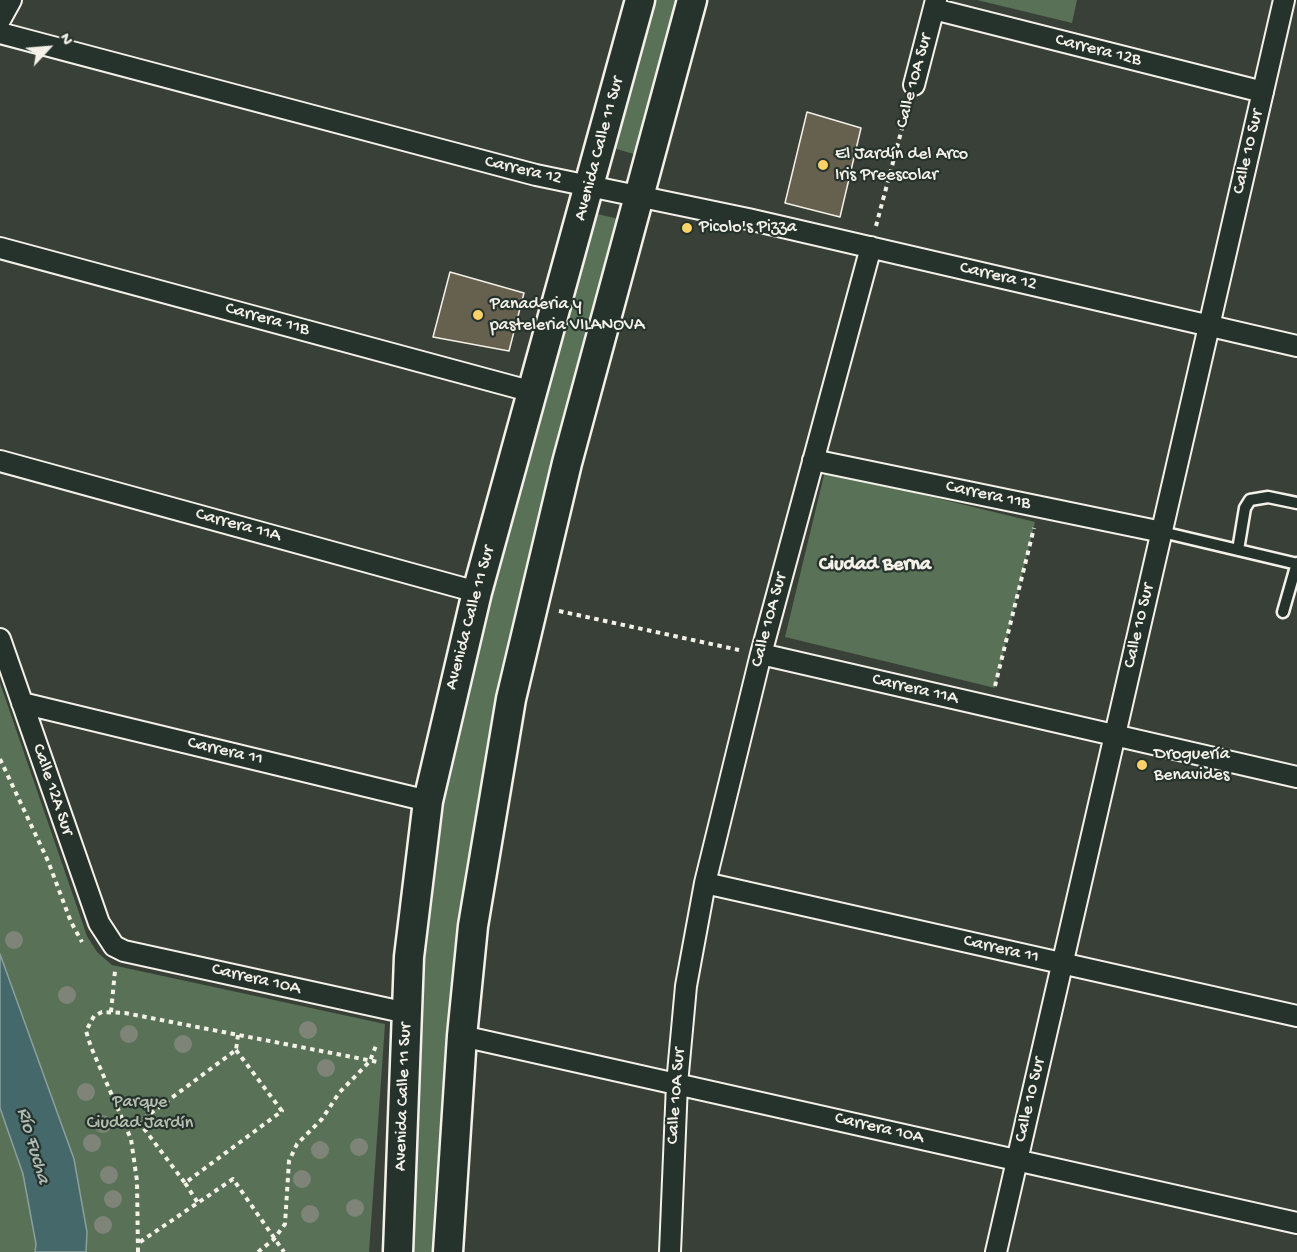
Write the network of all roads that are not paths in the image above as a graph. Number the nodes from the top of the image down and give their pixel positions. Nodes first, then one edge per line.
1 (11, 0) edge
2 (640, 0) edge
3 (692, 0) edge
4 (1284, 0) edge
5 (935, 5) edge
6 (0, 20) edge
7 (0, 33) edge
8 (914, 85) road end
9 (1263, 92) junction
10 (590, 186) junction
11 (641, 197) junction
12 (871, 247) junction
13 (0, 248) edge
14 (1209, 326) junction
15 (1297, 346) edge
16 (533, 392) junction
17 (813, 460) junction
18 (0, 461) edge
19 (1297, 503) edge
20 (1162, 532) junction
21 (1238, 550) junction
22 (1297, 564) edge
23 (477, 592) junction
24 (1283, 612) dead end
25 (0, 639) edge
26 (761, 654) junction
27 (22, 704) junction
28 (1115, 735) junction
29 (1297, 777) edge
30 (428, 801) junction
31 (705, 883) junction
32 (108, 940) joint
33 (1063, 964) junction
34 (407, 1013) junction
35 (1297, 1017) edge
36 (462, 1036) junction
37 (677, 1084) junction
38 (1017, 1160) junction
39 (1297, 1223) edge
40 (398, 1252) edge
41 (448, 1252) edge
42 (670, 1252) edge
43 (996, 1252) edge

1 - 6 street
2 - 10 main road, Avenida Calle 11 Sur
3 - 11 main road
4 - 9 street, Calle 10 Sur
5 - 8 street, Calle 10A Sur
5 - 9 street, Carrera 12B
7 - 10 street, Carrera 12
9 - 14 street, Calle 10 Sur
10 - 11 street, Carrera 12
10 - 16 main road, Avenida Calle 11 Sur
11 - 12 street, Carrera 12
11 - 36 main road
12 - 14 street, Carrera 12
12 - 17 street, Calle 10A Sur
13 - 16 street, Carrera 11B
14 - 15 street, Carrera 12
14 - 20 street, Calle 10 Sur
16 - 23 main road, Avenida Calle 11 Sur
17 - 20 street, Carrera 11B
17 - 26 street, Calle 10A Sur
18 - 23 street, Carrera 11A
19 - 21 lane
20 - 21 lane
20 - 28 street, Calle 10 Sur
21 - 22 lane
22 - 24 lane
23 - 30 main road, Avenida Calle 11 Sur
25 - 27 street, Calle 12A Sur
26 - 28 street, Carrera 11A
26 - 31 street, Calle 10A Sur
27 - 30 street, Carrera 11
27 - 32 street, Calle 12A Sur
28 - 29 street, Carrera 11A
28 - 33 street, Calle 10 Sur
30 - 34 main road, Avenida Calle 11 Sur
31 - 33 street, Carrera 11
31 - 37 street, Calle 10A Sur
32 - 34 street, Carrera 10A
33 - 35 street, Carrera 11
33 - 38 street, Calle 10 Sur
34 - 40 main road, Avenida Calle 11 Sur
36 - 37 street, Carrera 10A
36 - 41 main road
37 - 38 street, Carrera 10A
37 - 42 street, Calle 10A Sur
38 - 39 street, Carrera 10A
38 - 43 street, Calle 10 Sur

